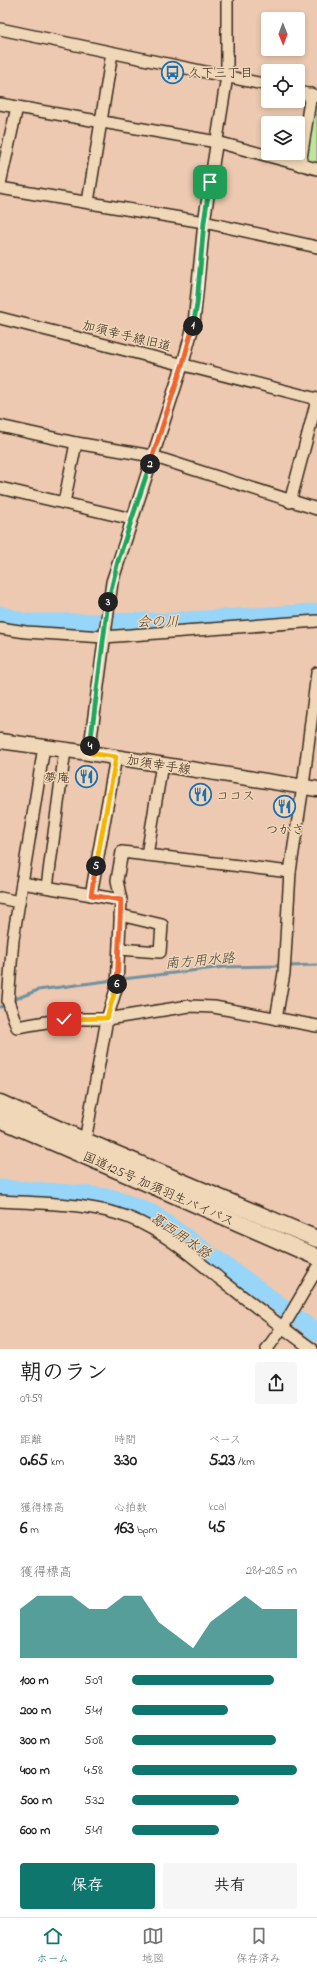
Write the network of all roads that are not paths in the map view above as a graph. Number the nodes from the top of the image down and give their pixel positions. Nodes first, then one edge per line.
1 (227, 0) edge
2 (0, 29) edge
3 (112, 53) junction
4 (227, 76) junction
5 (261, 83) edge
6 (314, 95) edge
7 (0, 104) edge
8 (17, 107) junction
9 (101, 122) junction
10 (217, 142) junction
11 (300, 164) junction
12 (317, 169) edge
13 (0, 184) edge
14 (0, 188) edge
15 (88, 202) junction
16 (204, 222) junction
17 (317, 247) edge
18 (0, 318) edge
19 (183, 363) junction
20 (317, 399) edge
21 (0, 426) edge
22 (76, 443) junction
23 (152, 456) junction
24 (0, 488) edge
25 (290, 502) junction
26 (64, 503) junction
27 (317, 509) edge
28 (132, 519) junction
29 (317, 621) edge
30 (0, 628) edge
31 (105, 634) junction
32 (317, 673) edge
33 (0, 741) edge
34 (44, 747) junction
35 (65, 750) junction
36 (89, 753) junction
37 (116, 757) junction
38 (162, 764) junction
39 (310, 788) edge
40 (147, 855) junction
41 (290, 872) junction
42 (22, 883) junction
43 (47, 887) junction
44 (91, 895) junction
45 (0, 898) edge
46 (121, 900) junction
47 (19, 902) junction
48 (120, 915) junction
49 (119, 949) junction
50 (107, 1018) junction
51 (276, 1019) junction
52 (317, 1026) edge
53 (0, 1103) edge
54 (0, 1119) edge
55 (85, 1141) junction
56 (0, 1201) edge
57 (317, 1239) edge
58 (317, 1257) edge
59 (317, 1269) edge
60 (284, 1325) junction
61 (267, 1349) edge
62 (312, 1349) edge

1 - 4 street
2 - 3 street
3 - 4 street
3 - 9 street
4 - 5 street
4 - 10 street
6 - 11 street
7 - 8 street
8 - 9 street
8 - 13 street
9 - 10 street
9 - 15 street
10 - 11 street
10 - 16 street
11 - 12 street
14 - 15 street
15 - 16 street
16 - 17 street
16 - 19 street
18 - 19 street, 加須幸手線旧道
19 - 20 street, 加須幸手線旧道
19 - 23 street
20 - 25 street
21 - 22 street
22 - 23 street
22 - 26 street
23 - 25 street
23 - 28 street
24 - 26 street
25 - 27 street
26 - 28 street
28 - 31 street
29 - 31 street
30 - 31 street
31 - 36 street
32 - 39 street
33 - 34 main road, 加須幸手線
34 - 35 main road, 加須幸手線
34 - 42 street
35 - 36 main road, 加須幸手線
35 - 43 street
36 - 37 main road, 加須幸手線
37 - 38 main road, 加須幸手線
37 - 44 street
38 - 39 main road, 加須幸手線
38 - 40 street
39 - 41 street
40 - 41 street
40 - 46 street
41 - 51 street
42 - 43 street
42 - 47 street
43 - 44 street
44 - 46 street
45 - 47 street
46 - 48 street
47 - 50 street
48 - 49 street
48 - 49 street
49 - 50 street
50 - 51 street
50 - 55 street
51 - 52 street
53 - 55 highway, 国道125号 加須羽生バイパス
54 - 58 highway, 国道125号 加須羽生バイパス
55 - 57 highway, 国道125号 加須羽生バイパス
56 - 60 street
59 - 60 street
60 - 61 street
60 - 62 street

